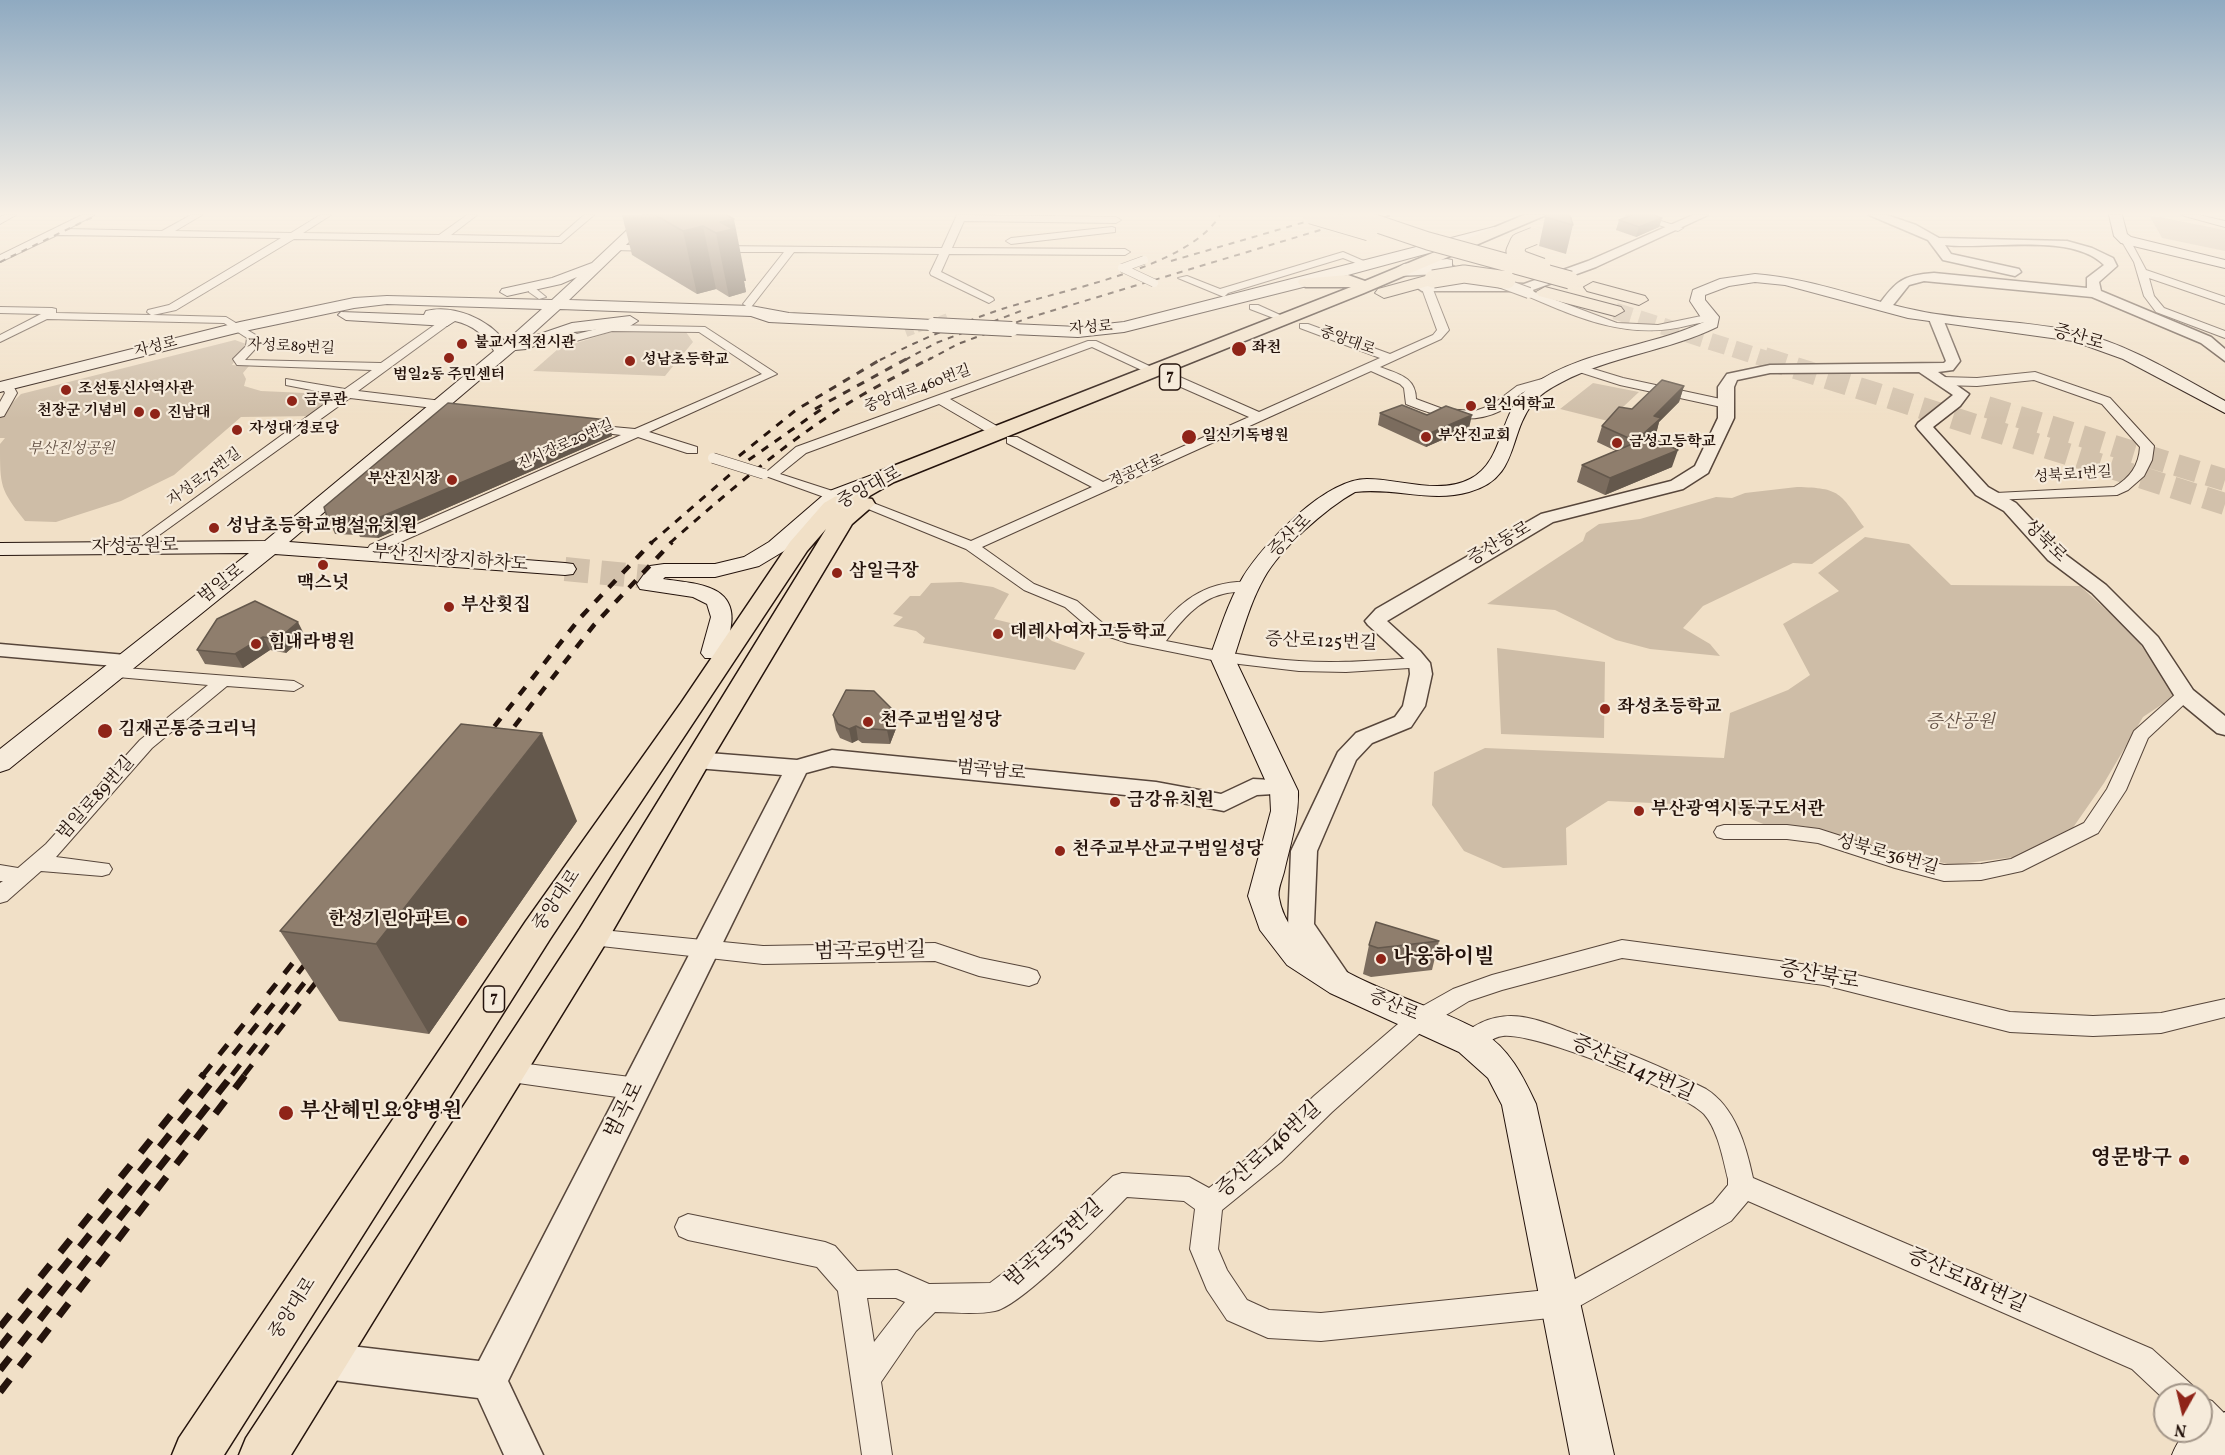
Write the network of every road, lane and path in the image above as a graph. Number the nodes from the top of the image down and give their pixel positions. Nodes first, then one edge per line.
1 (211, 283) edge
2 (545, 283) edge
3 (580, 283) edge
4 (600, 283) edge
5 (764, 283) edge
6 (955, 283) edge
7 (1196, 283) edge
8 (1254, 283) edge
9 (1302, 283) edge
10 (1355, 283) edge
11 (1359, 283) edge
12 (1433, 283) edge
13 (1518, 283) edge
14 (1525, 283) edge
15 (1556, 283) edge
16 (1585, 283) edge
17 (1728, 283) edge
18 (1798, 283) edge
19 (1900, 283) edge
20 (1991, 283) edge
21 (2053, 283) edge
22 (2092, 283) edge
23 (2145, 283) edge
24 (2173, 283) edge
25 (1542, 289) junction
26 (532, 290) dead end
27 (2070, 291) junction
28 (2095, 293) junction
29 (542, 297) dead end
30 (1633, 298) tunnel mouth
31 (445, 299) junction
32 (989, 300) dead end
33 (2225, 301) edge
34 (558, 304) junction
35 (1885, 306) junction
36 (1254, 307) dead end
37 (691, 308) junction
38 (0, 310) edge
39 (743, 310) junction
40 (407, 311) junction
41 (1615, 311) tunnel mouth
42 (334, 312) junction
43 (312, 313) junction
44 (546, 315) junction
45 (785, 317) junction
46 (1711, 317) junction
47 (1284, 319) junction
48 (1936, 319) junction
49 (447, 321) joint
50 (1304, 326) junction
51 (563, 330) junction
52 (1255, 331) junction
53 (246, 332) junction
54 (2225, 334) edge
55 (0, 339) edge
56 (2206, 340) junction
57 (2225, 345) edge
58 (1244, 348) junction
59 (503, 352) junction
60 (2225, 357) edge
61 (1391, 358) junction
62 (387, 367) junction
63 (1371, 367) junction
64 (1577, 368) junction
65 (1924, 369) junction
66 (1161, 374) junction
67 (1550, 381) junction
68 (1942, 381) junction
69 (290, 382) dead end
70 (4, 386) edge
71 (350, 394) junction
72 (940, 399) junction
73 (1726, 404) junction
74 (2225, 408) edge
75 (446, 410) junction
76 (0, 413) edge
77 (1260, 417) junction
78 (567, 425) edge
79 (638, 433) junction
80 (1004, 436) junction
81 (692, 450) dead end
82 (713, 458) dead end
83 (764, 474) dead end
84 (1103, 487) junction
85 (1996, 497) junction
86 (847, 500) junction
87 (811, 516) junction
88 (971, 546) junction
89 (137, 548) junction
90 (269, 548) junction
91 (375, 548) junction
92 (0, 549) edge
93 (335, 551) junction
94 (565, 569) tunnel mouth
95 (668, 579) tunnel mouth
96 (708, 582) junction
97 (1251, 586) junction
98 (1156, 643) junction
99 (0, 650) edge
100 (713, 654) junction
101 (1222, 657) junction
102 (1419, 663) junction
103 (119, 667) junction
104 (223, 681) junction
105 (294, 686) dead end
106 (2185, 695) junction
107 (691, 710) junction
108 (2225, 728) edge
109 (696, 760) junction
110 (0, 763) edge
111 (797, 768) junction
112 (1282, 787) junction
113 (1724, 832) dead end
114 (102, 869) dead end
115 (29, 870) junction
116 (0, 873) edge
117 (0, 895) edge
118 (592, 937) junction
119 (707, 948) junction
120 (1029, 977) dead end
121 (1341, 984) junction
122 (2225, 1008) edge
123 (1420, 1018) junction
124 (1471, 1042) junction
125 (504, 1071) junction
126 (638, 1089) junction
127 (1741, 1185) junction
128 (1209, 1204) junction
129 (688, 1227) dead end
130 (851, 1285) junction
131 (929, 1298) junction
132 (1560, 1304) junction
133 (325, 1361) junction
134 (865, 1379) junction
135 (489, 1381) junction
136 (2169, 1383) edge
137 (2213, 1423) edge
138 (2225, 1434) edge
139 (196, 1455) edge
140 (263, 1455) edge
141 (524, 1455) edge
142 (877, 1455) edge
143 (1592, 1455) edge
144 (2194, 1455) edge

1 - 38 street
2 - 31 main road
3 - 34 main road, 범일로
4 - 37 main road
5 - 39 street
6 - 32 street
7 - 8 street
9 - 45 main road, 자성로, bridge
10 - 47 main road, 중앙대로 / 7
11 - 50 main road, 중앙대로 / 7
12 - 61 street, 정공단로
13 - 25 highway, bridge
14 - 25 highway
15 - 25 street
16 - 30 highway
17 - 46 main road, 증산로
18 - 35 main road, 증산로
19 - 35 street
20 - 27 street
21 - 27 street
22 - 28 street
23 - 54 street
24 - 33 street
25 - 41 highway
25 - 46 street
26 - 29 street
27 - 28 street
28 - 56 street
31 - 34 main road, 자성로
31 - 43 main road, 자성로
34 - 37 main road, 자성로
34 - 42 main road, 자성로
34 - 44 main road, 범일로
35 - 48 main road, 증산로
36 - 47 street
37 - 45 main road, 자성로
39 - 44 main road, 자성로
39 - 45 main road, 자성로
39 - 51 main road
40 - 42 main road, 자성로
40 - 44 main road, 자성로
40 - 59 main road
42 - 43 main road, 자성로
42 - 49 main road
43 - 53 main road, 자성로
44 - 59 main road, 범일로
46 - 64 main road, 증산로
47 - 52 main road, 중앙대로 / 7
48 - 65 street, 증산동로
48 - 74 main road, 증산로
49 - 62 street, 자성로75번길
50 - 58 main road, 중앙대로 / 7
50 - 61 street, 중앙대로
51 - 59 main road
51 - 79 street, 진시장로20번길
52 - 58 main road
52 - 66 main road, 중앙대로 / 7
53 - 55 street
53 - 62 street, 자성로89번길
53 - 70 main road, 자성로
56 - 57 street
56 - 60 street
58 - 66 main road, 중앙대로 / 7
59 - 75 main road, 범일로
61 - 63 street, 정공단로
62 - 71 street, 자성로75번길
63 - 67 street
63 - 77 street, 정공단로
64 - 67 main road, 증산로
64 - 73 street
65 - 68 street, 성북로
65 - 73 street, 증산동로
66 - 72 street, 중앙대로460번길
66 - 77 street
66 - 80 main road, 중앙대로 / 7
67 - 97 main road, 증산로
68 - 85 street, 성북로
68 - 85 street, 성북로1번길
69 - 71 street
70 - 76 street
71 - 75 street
71 - 89 street, 자성로75번길
72 - 80 street
72 - 86 street, 중앙대로460번길
73 - 102 street, 증산동로
75 - 90 main road, 범일로
77 - 84 street, 정공단로
78 - 79 street
79 - 81 street
79 - 91 street, 진시장로20번길
80 - 84 street
80 - 86 main road, 중앙대로 / 7
80 - 86 main road, 중앙대로 / 7
82 - 83 street, bridge
84 - 88 street, 정공단로
85 - 106 street, 성북로
86 - 87 main road
86 - 88 street
86 - 107 main road, 중앙대로 / 7
86 - 109 main road, 중앙대로 / 7
87 - 96 main road
87 - 100 main road
88 - 98 street, 증산로125번길
89 - 90 main road, 자성공원로
89 - 92 main road, 자성공원로
90 - 93 main road, 자성공원로
90 - 103 main road, 범일로
91 - 93 main road
91 - 93 main road
93 - 94 main road, 부산진시장지하차도
95 - 96 main road
96 - 100 main road
97 - 98 street
97 - 101 main road, 증산로
98 - 101 street, 증산로125번길
99 - 103 street
100 - 107 main road
101 - 102 street, 증산로125번길
101 - 112 main road, 증산로
102 - 121 street
103 - 104 street
103 - 110 main road, 범일로
104 - 105 street
104 - 115 street, 범일로89번길
106 - 108 street, 성북로
106 - 113 street, 성북로36번길
107 - 139 main road, 중앙대로 / 7
109 - 111 street, 범곡남로
109 - 118 main road, 중앙대로 / 7
111 - 112 street, 범곡남로
111 - 119 street, 범곡로
112 - 121 main road, 증산로
114 - 115 street
115 - 116 street
115 - 117 street, 범일로89번길
118 - 119 street, 범곡로9번길
118 - 125 main road, 중앙대로 / 7
119 - 120 street, 범곡로9번길
119 - 126 street, 범곡로
121 - 123 main road, 증산로
122 - 123 street, 증산북로
123 - 124 main road, 증산로
123 - 128 street, 증산로146번길
124 - 127 street, 증산로147번길
124 - 132 main road, 증산로
125 - 126 street
125 - 133 main road, 중앙대로 / 7
126 - 135 street, 범곡로
127 - 132 street
127 - 136 street, 증산로181번길
128 - 131 street, 범곡로33번길
128 - 132 street, 증산로146번길
129 - 130 street
130 - 131 street
130 - 134 street
131 - 134 street
132 - 143 main road, 증산로
133 - 135 street
133 - 140 main road, 중앙대로 / 7
134 - 142 street
135 - 141 street
137 - 138 street
138 - 144 main road

